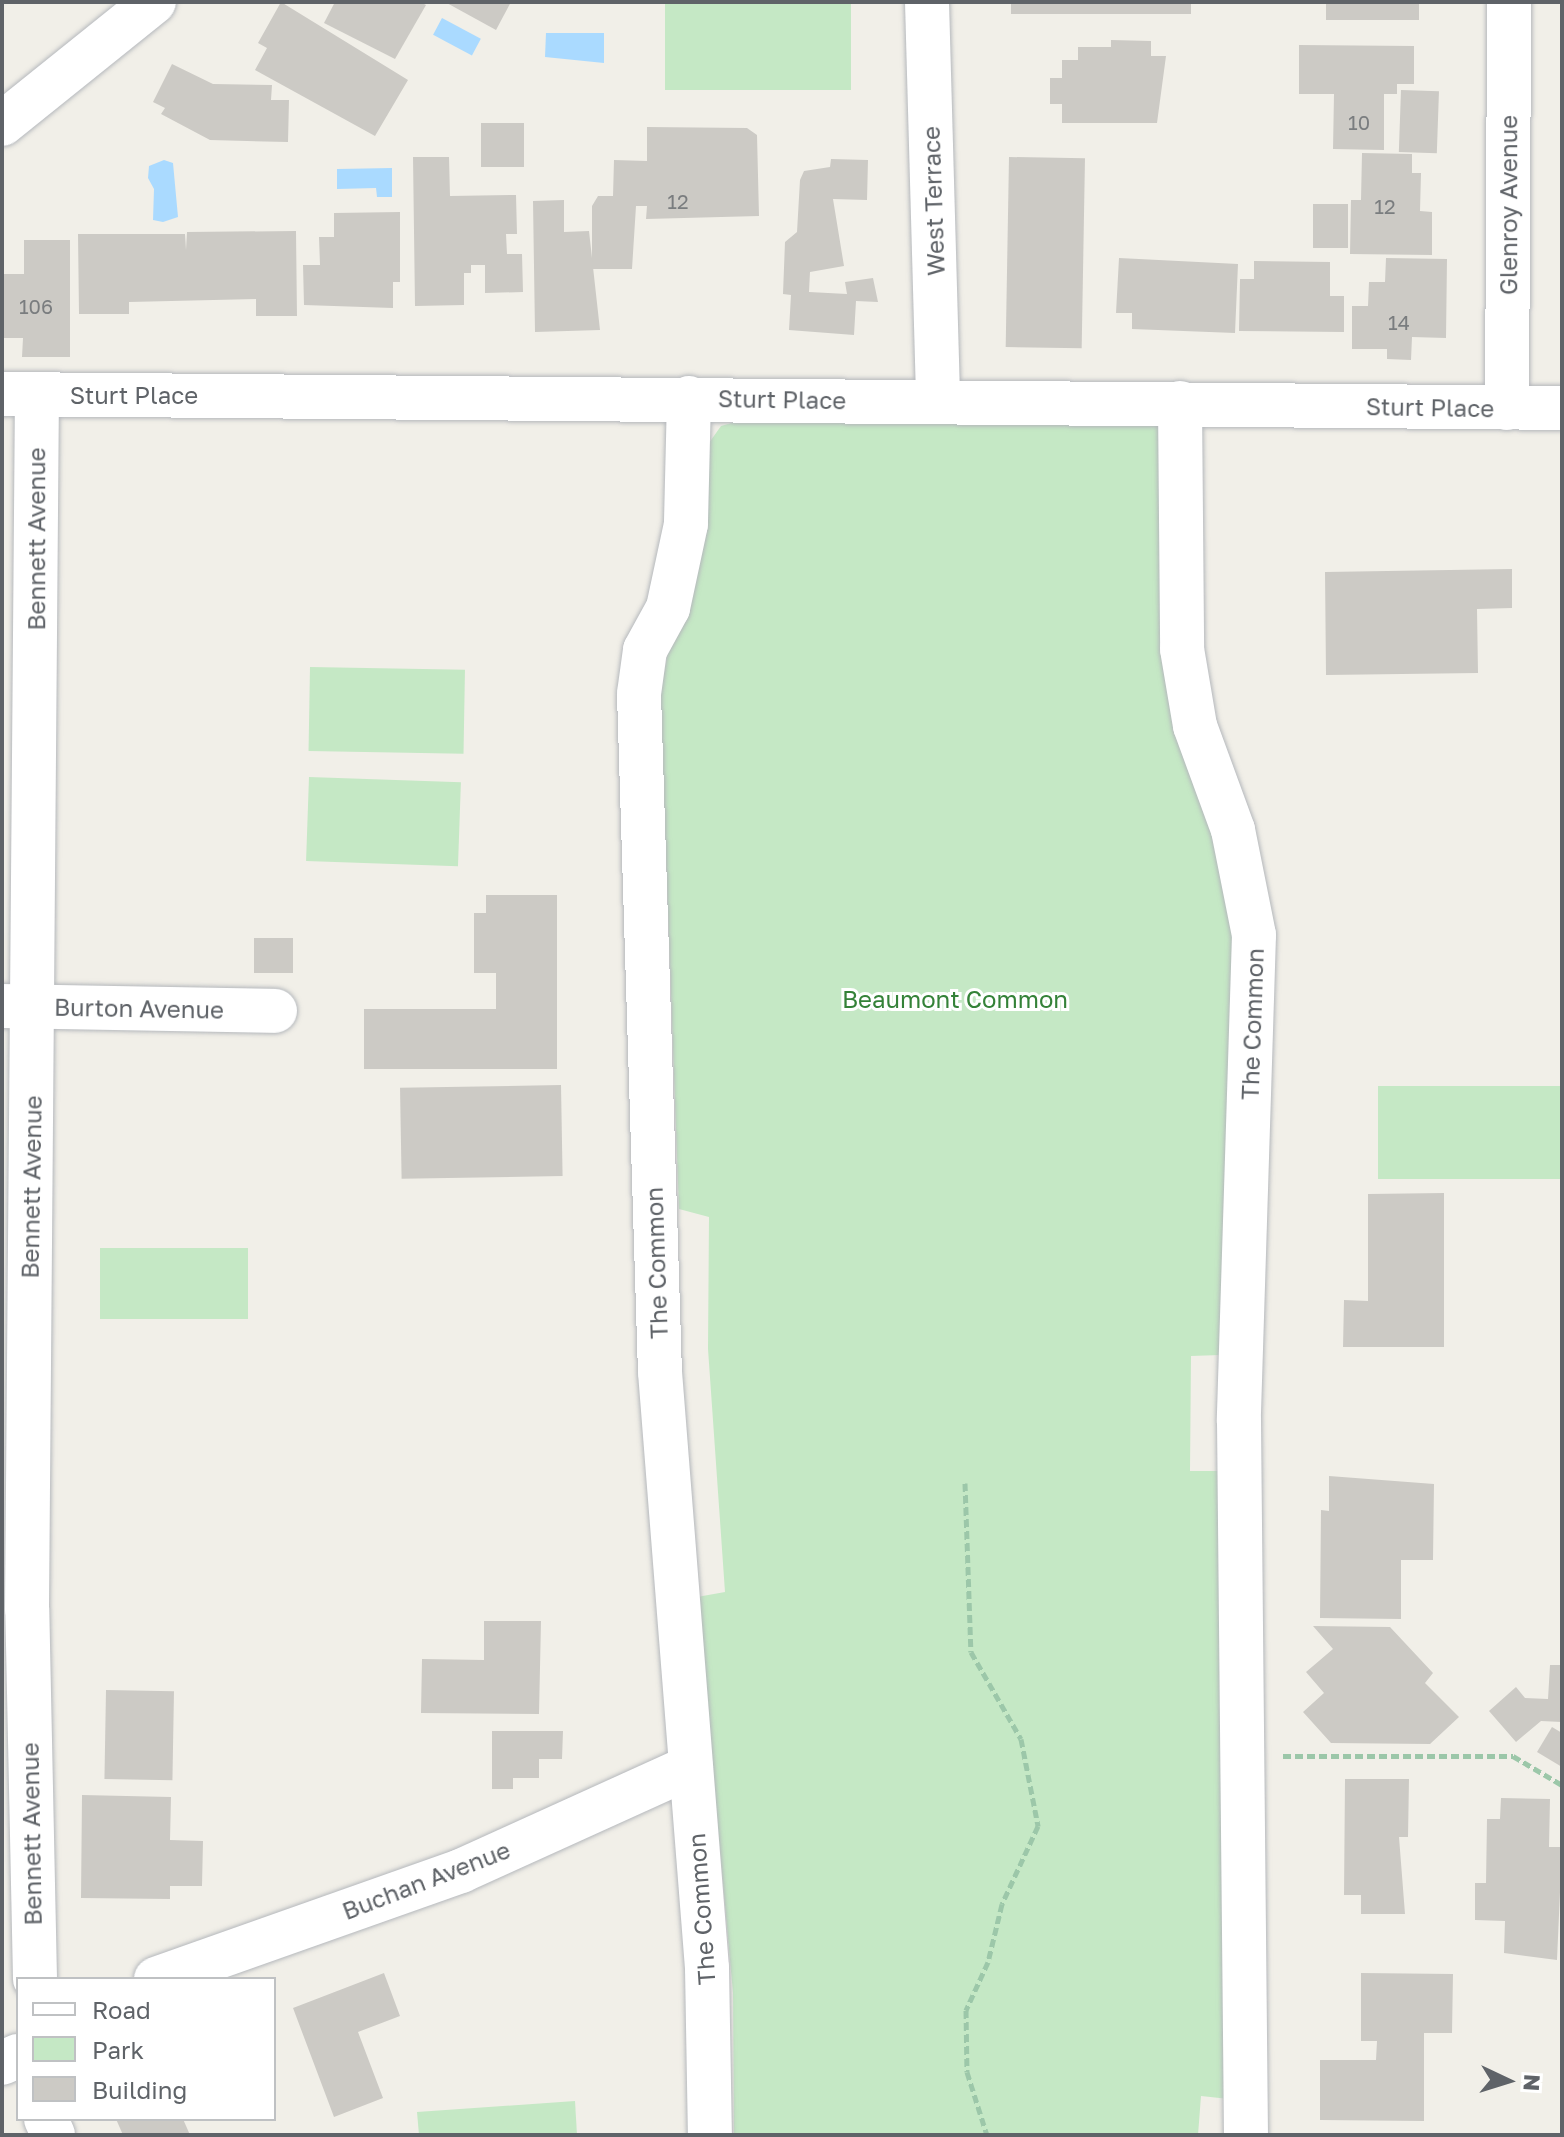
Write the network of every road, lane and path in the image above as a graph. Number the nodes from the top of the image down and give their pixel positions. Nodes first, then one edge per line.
1 (154, 2) edge
2 (927, 2) edge
3 (1509, 2) edge
4 (2, 124) edge
5 (20, 394) edge
6 (689, 398) junction
7 (938, 400) junction
8 (1180, 403) junction
9 (1507, 408) junction
10 (1562, 408) edge
11 (18, 1006) edge
12 (275, 1011) dead end
13 (965, 1483) dead end
14 (15, 1609) edge
15 (1241, 1756) junction
16 (690, 1767) junction
17 (1562, 1785) edge
18 (35, 1977) edge
19 (162, 1977) edge
20 (710, 2135) edge
21 (987, 2135) edge
22 (1246, 2135) edge

1 - 4 street
2 - 7 street, West Terrace
3 - 9 street, Glenroy Avenue
5 - 6 street, Sturt Place
5 - 11 street, Bennett Avenue
6 - 7 street, Sturt Place
6 - 16 street, The Common
7 - 8 street, Sturt Place
8 - 9 street, Sturt Place
8 - 15 street, The Common
9 - 10 street, Sturt Place
11 - 12 street, Burton Avenue
11 - 14 street, Bennett Avenue
13 - 21 path
14 - 18 street, Bennett Avenue
15 - 17 path
15 - 22 street, The Common
16 - 19 street, Buchan Avenue
16 - 20 street, The Common

